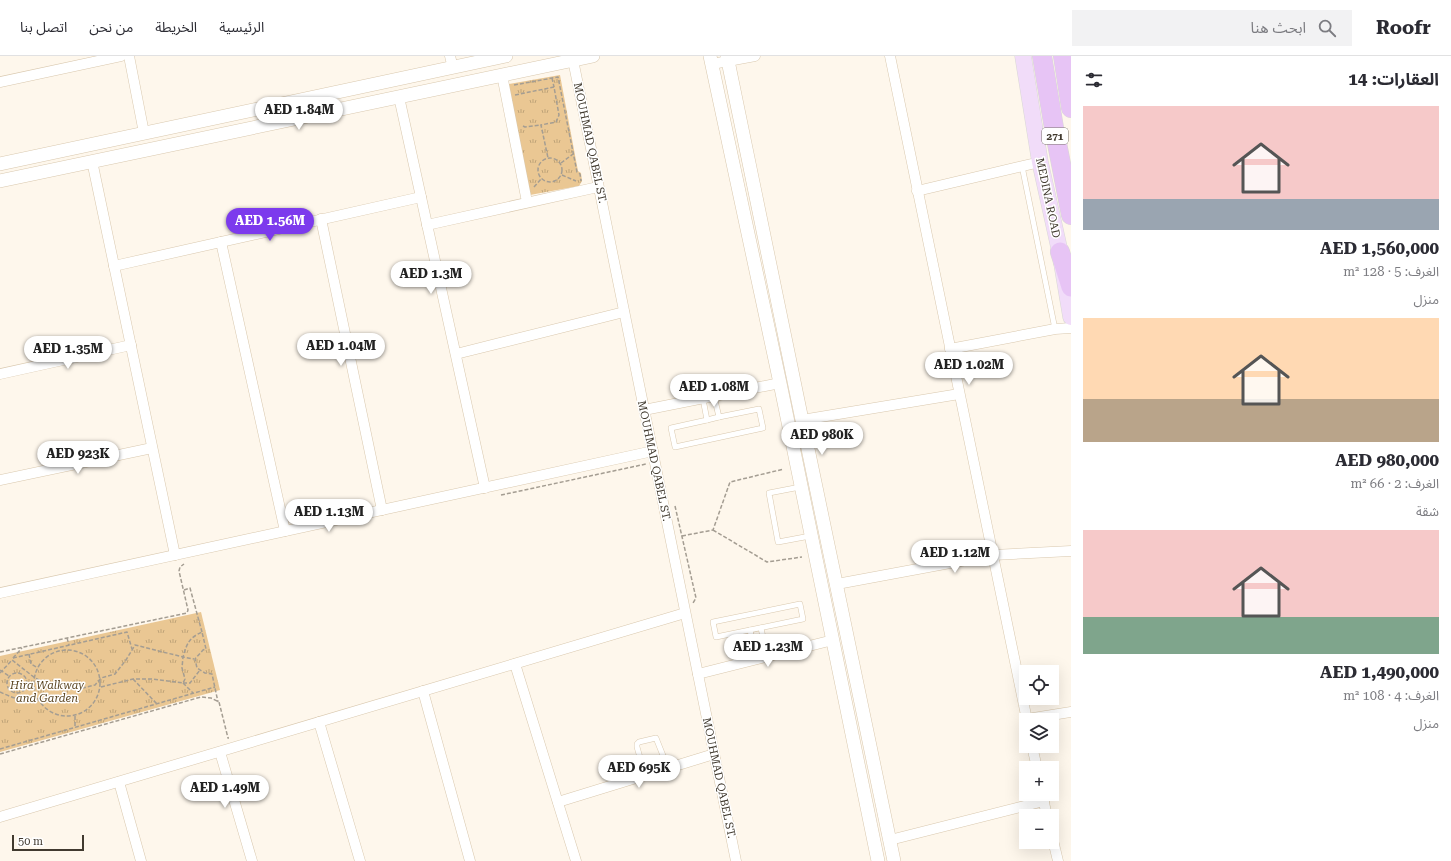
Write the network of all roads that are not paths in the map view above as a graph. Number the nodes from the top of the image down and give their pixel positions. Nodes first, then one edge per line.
1 (121, 56) edge
2 (129, 56) edge
3 (506, 56) edge
4 (593, 56) edge
5 (755, 56) edge
6 (890, 56) edge
7 (1023, 56) edge
8 (1042, 56) edge
9 (1063, 56) edge
10 (728, 59) edge
11 (573, 60) junction
12 (711, 60) edge
13 (452, 62) edge
14 (502, 75) junction
15 (0, 82) edge
16 (399, 97) junction
17 (1071, 108) edge
18 (144, 133) junction
19 (92, 161) junction
20 (1040, 162) junction
21 (0, 164) edge
22 (1022, 165) junction
23 (0, 181) edge
24 (598, 186) junction
25 (917, 191) junction
26 (421, 197) junction
27 (527, 202) junction
28 (1071, 215) edge
29 (321, 219) junction
30 (427, 225) junction
31 (221, 242) junction
32 (1060, 252) junction
33 (114, 266) junction
34 (1071, 287) edge
35 (624, 312) junction
36 (1071, 317) edge
37 (1071, 328) edge
38 (1055, 329) junction
39 (131, 345) junction
40 (950, 349) junction
41 (456, 354) junction
42 (0, 374) edge
43 (780, 383) junction
44 (959, 394) junction
45 (714, 396) junction
46 (702, 399) junction
47 (644, 410) junction
48 (719, 417) junction
49 (707, 420) junction
50 (802, 420) junction
51 (152, 448) junction
52 (652, 452) junction
53 (0, 480) edge
54 (801, 487) junction
55 (485, 488) junction
56 (382, 510) junction
57 (285, 531) junction
58 (811, 536) junction
59 (1071, 552) edge
60 (175, 555) junction
61 (993, 555) junction
62 (837, 584) junction
63 (0, 592) edge
64 (687, 610) junction
65 (761, 628) junction
66 (750, 630) junction
67 (833, 640) junction
68 (773, 656) junction
69 (754, 660) junction
70 (515, 664) junction
71 (698, 674) junction
72 (423, 691) junction
73 (1071, 712) edge
74 (1026, 713) edge
75 (1059, 714) edge
76 (319, 722) junction
77 (869, 739) junction
78 (854, 743) junction
79 (220, 752) junction
80 (714, 754) junction
81 (668, 768) junction
82 (645, 775) junction
83 (119, 782) junction
84 (1032, 801) edge
85 (558, 802) junction
86 (0, 818) edge
87 (890, 840) junction
88 (1055, 849) edge
89 (141, 861) edge
90 (252, 861) edge
91 (360, 861) edge
92 (470, 861) edge
93 (576, 861) edge
94 (736, 861) edge
95 (878, 861) edge
96 (894, 861) edge
97 (1058, 861) edge

1 - 15 street
2 - 18 street
3 - 13 street
4 - 11 street
5 - 10 street
6 - 25 street
7 - 20 main road, MEDINA ROAD
8 - 28 highway, 271
9 - 17 highway
10 - 12 street
10 - 50 street
11 - 14 street
11 - 24 street, MOUHMAD QABEL ST.
12 - 43 street
13 - 18 street
14 - 16 street
14 - 27 street
16 - 19 street
16 - 26 street
18 - 21 street
19 - 23 street
19 - 33 street
20 - 22 street
20 - 32 main road, MEDINA ROAD
22 - 25 street
22 - 38 lane
24 - 27 street
24 - 35 street, MOUHMAD QABEL ST.
25 - 40 street
26 - 29 street
26 - 30 street
27 - 30 street
29 - 31 street
29 - 56 street
30 - 41 street
31 - 33 street
31 - 57 street
32 - 34 highway
32 - 36 main road, MEDINA ROAD
33 - 39 street
35 - 41 street
35 - 47 street, MOUHMAD QABEL ST.
37 - 38 street
38 - 40 street
39 - 42 street
39 - 51 street
40 - 44 street
41 - 55 street
43 - 45 street
43 - 54 street
44 - 50 street
44 - 61 street
45 - 46 street
45 - 48 lane
46 - 47 street
46 - 49 lane
47 - 52 street, MOUHMAD QABEL ST.
48 - 49 lane
48 - 49 lane
50 - 62 street
51 - 53 street
51 - 60 street
52 - 55 street
52 - 64 street, MOUHMAD QABEL ST.
54 - 58 street
54 - 58 lane
55 - 56 street
56 - 57 street
57 - 60 street
58 - 67 street
59 - 61 street
60 - 63 street
61 - 62 street
61 - 74 street
62 - 77 street
64 - 70 street
64 - 71 street, MOUHMAD QABEL ST.
65 - 66 lane
65 - 66 lane
65 - 68 lane
66 - 69 lane
67 - 68 street
67 - 78 street
68 - 69 street
69 - 71 street
70 - 72 street
70 - 85 street
71 - 80 street, MOUHMAD QABEL ST.
72 - 76 street
72 - 92 street
73 - 75 street
76 - 79 street
76 - 91 street
77 - 78 street
77 - 87 street
78 - 95 street
79 - 83 street
79 - 90 street
80 - 81 street
80 - 94 street, MOUHMAD QABEL ST.
81 - 82 street
81 - 82 lane
82 - 85 street
83 - 86 street
83 - 89 street
84 - 87 street
85 - 93 street
87 - 96 street
88 - 97 street

